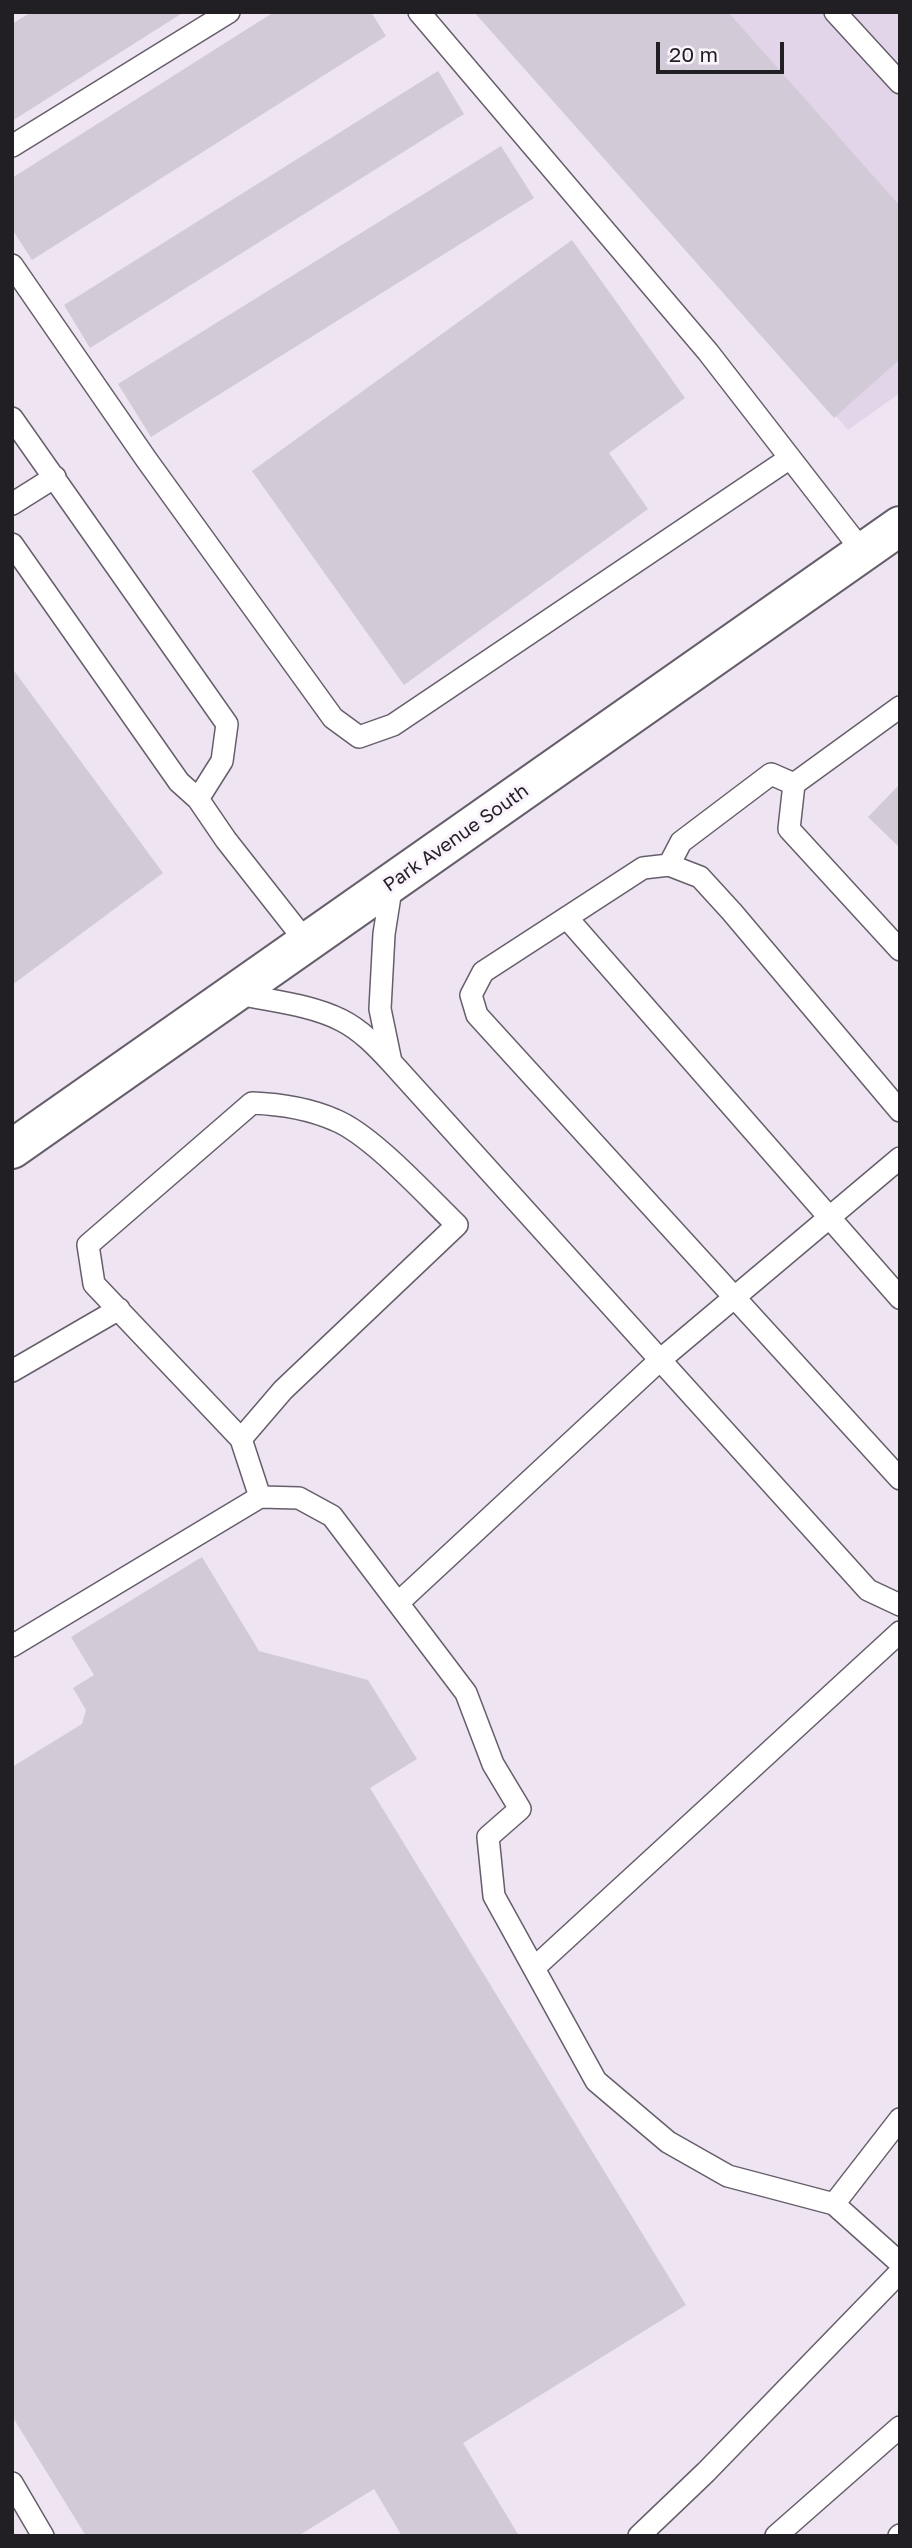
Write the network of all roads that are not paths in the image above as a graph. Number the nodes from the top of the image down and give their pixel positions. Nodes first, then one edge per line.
1 (229, 12) edge
2 (419, 12) edge
3 (835, 12) edge
4 (900, 83) edge
5 (12, 146) edge
6 (12, 265) edge
7 (12, 418) edge
8 (790, 457) junction
9 (55, 477) junction
10 (12, 504) edge
11 (900, 526) edge
12 (12, 544) edge
13 (863, 552) junction
14 (900, 707) edge
15 (794, 784) junction
16 (198, 799) junction
17 (669, 865) junction
18 (392, 883) junction
19 (567, 918) junction
20 (307, 943) junction
21 (900, 950) edge
22 (235, 993) junction
23 (391, 1062) junction
24 (900, 1111) edge
25 (12, 1149) edge
26 (900, 1158) edge
27 (830, 1217) junction
28 (734, 1297) junction
29 (900, 1298) edge
30 (119, 1309) junction
31 (660, 1360) junction
32 (12, 1371) edge
33 (241, 1439) junction
34 (900, 1479) edge
35 (260, 1497) junction
36 (398, 1603) junction
37 (900, 1605) edge
38 (900, 1632) edge
39 (12, 1646) edge
40 (534, 1968) junction
41 (900, 2119) edge
42 (834, 2204) junction
43 (900, 2263) edge
44 (900, 2272) edge
45 (900, 2427) edge
46 (12, 2483) edge
47 (43, 2536) edge
48 (639, 2536) edge
49 (776, 2536) edge

1 - 5 lane
2 - 8 lane
3 - 4 lane
6 - 8 lane
7 - 9 lane
8 - 13 lane
9 - 10 lane
9 - 16 lane
11 - 13 street, Park Avenue South
12 - 16 lane
13 - 18 street, Park Avenue South
14 - 15 lane
15 - 17 lane
15 - 21 lane
16 - 20 lane
17 - 19 lane
17 - 24 lane
18 - 20 street, Park Avenue South
18 - 23 lane
19 - 27 lane
19 - 28 lane
20 - 22 street, Park Avenue South
22 - 23 lane
22 - 25 street, Park Avenue South
23 - 31 lane
26 - 27 lane
27 - 28 lane
27 - 29 lane
28 - 31 lane
28 - 34 lane
30 - 32 lane
30 - 33 lane
30 - 33 lane
31 - 36 lane
31 - 37 lane
33 - 35 lane
35 - 36 lane
35 - 39 lane
36 - 40 lane
38 - 40 lane
40 - 42 lane
41 - 42 lane
42 - 43 lane
44 - 48 lane
45 - 49 lane
46 - 47 lane

